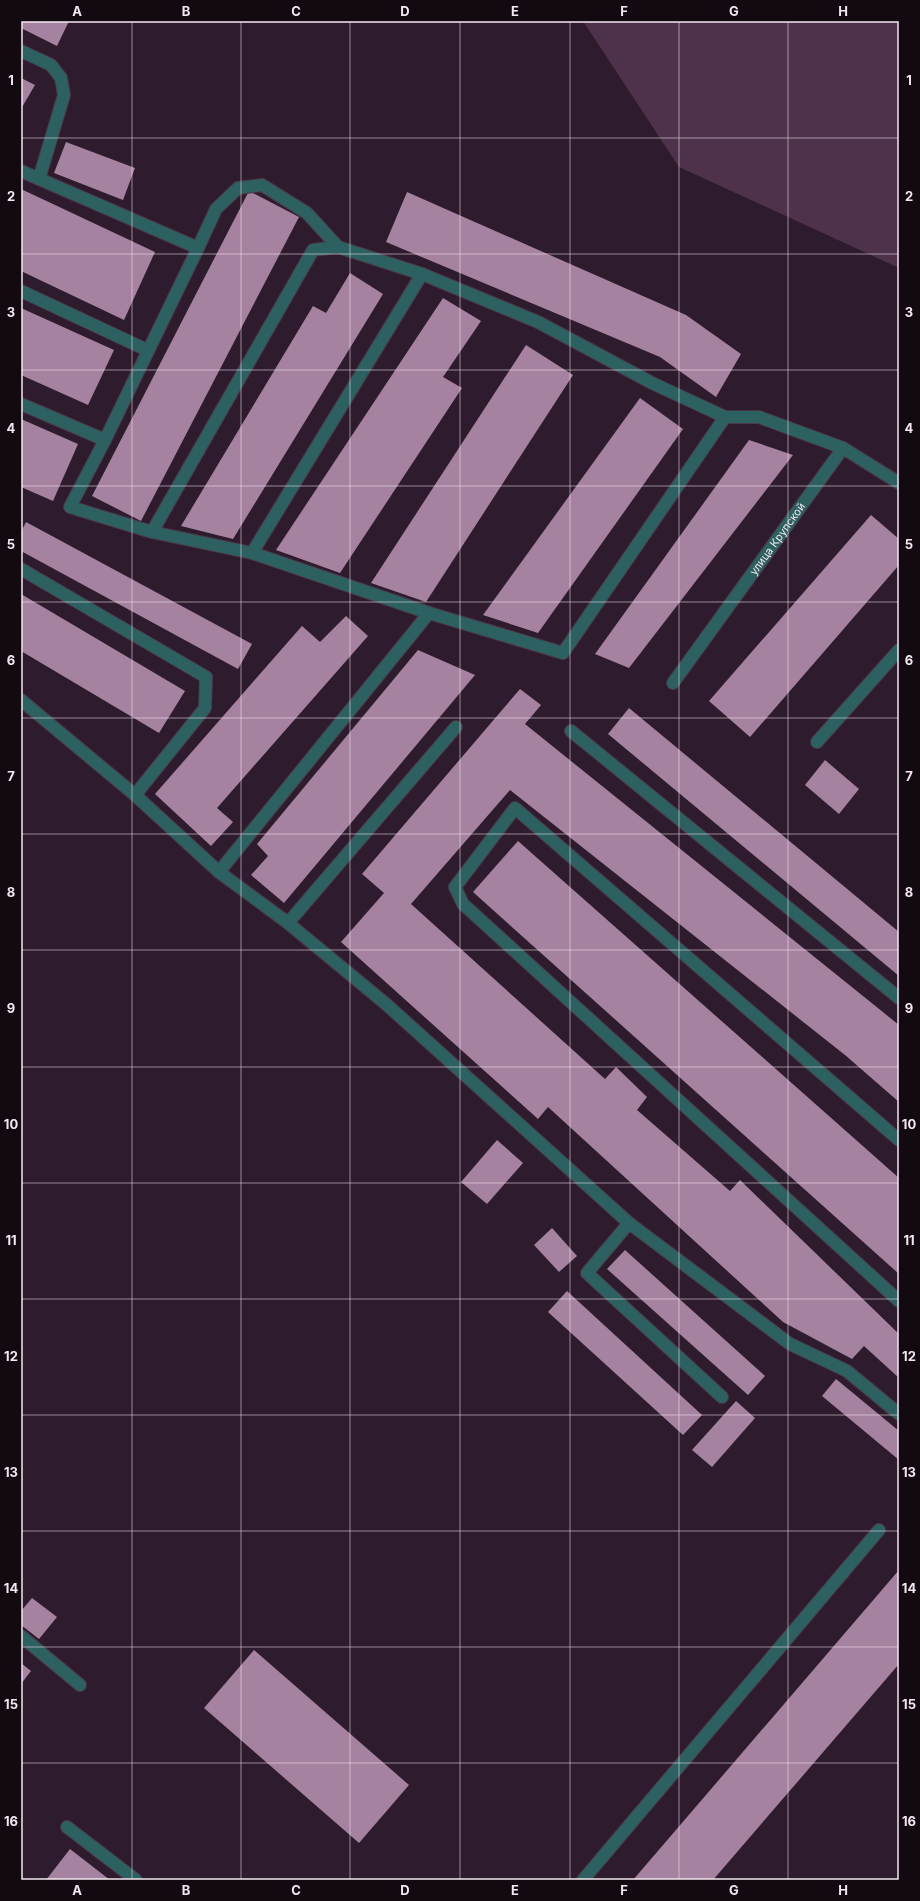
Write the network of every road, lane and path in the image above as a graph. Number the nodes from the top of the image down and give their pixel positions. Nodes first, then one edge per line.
1 (21, 51) edge
2 (21, 171) edge
3 (39, 179) junction
4 (338, 247) junction
5 (198, 248) junction
6 (422, 274) junction
7 (21, 291) edge
8 (148, 350) junction
9 (21, 404) edge
10 (725, 417) junction
11 (105, 440) junction
12 (843, 448) junction
13 (899, 482) edge
14 (152, 532) junction
15 (252, 553) junction
16 (21, 569) edge
17 (429, 614) junction
18 (899, 650) edge
19 (674, 684) dead end
20 (21, 700) edge
21 (456, 727) dead end
22 (571, 731) dead end
23 (817, 742) dead end
24 (135, 795) junction
25 (218, 872) junction
26 (288, 923) junction
27 (899, 998) edge
28 (899, 1140) edge
29 (629, 1223) junction
30 (899, 1301) edge
31 (722, 1397) dead end
32 (899, 1414) edge
33 (879, 1530) dead end
34 (21, 1636) edge
35 (80, 1685) dead end
36 (67, 1827) dead end
37 (136, 1880) edge
38 (583, 1880) edge

1 - 3 street
2 - 3 street
3 - 5 street
4 - 5 street
4 - 6 street
4 - 14 street
5 - 8 street
6 - 10 street
6 - 15 street
7 - 8 street
8 - 11 street
9 - 11 street
10 - 12 street
10 - 17 street
11 - 14 street
12 - 13 street
12 - 19 street, улица Крупской
14 - 15 street
15 - 17 street
16 - 24 street
17 - 25 street
18 - 23 street
20 - 24 street
21 - 26 street
22 - 27 street
24 - 25 street
25 - 26 street
26 - 29 street
28 - 30 street
29 - 31 street
29 - 32 street
33 - 38 street
34 - 35 street
36 - 37 street

